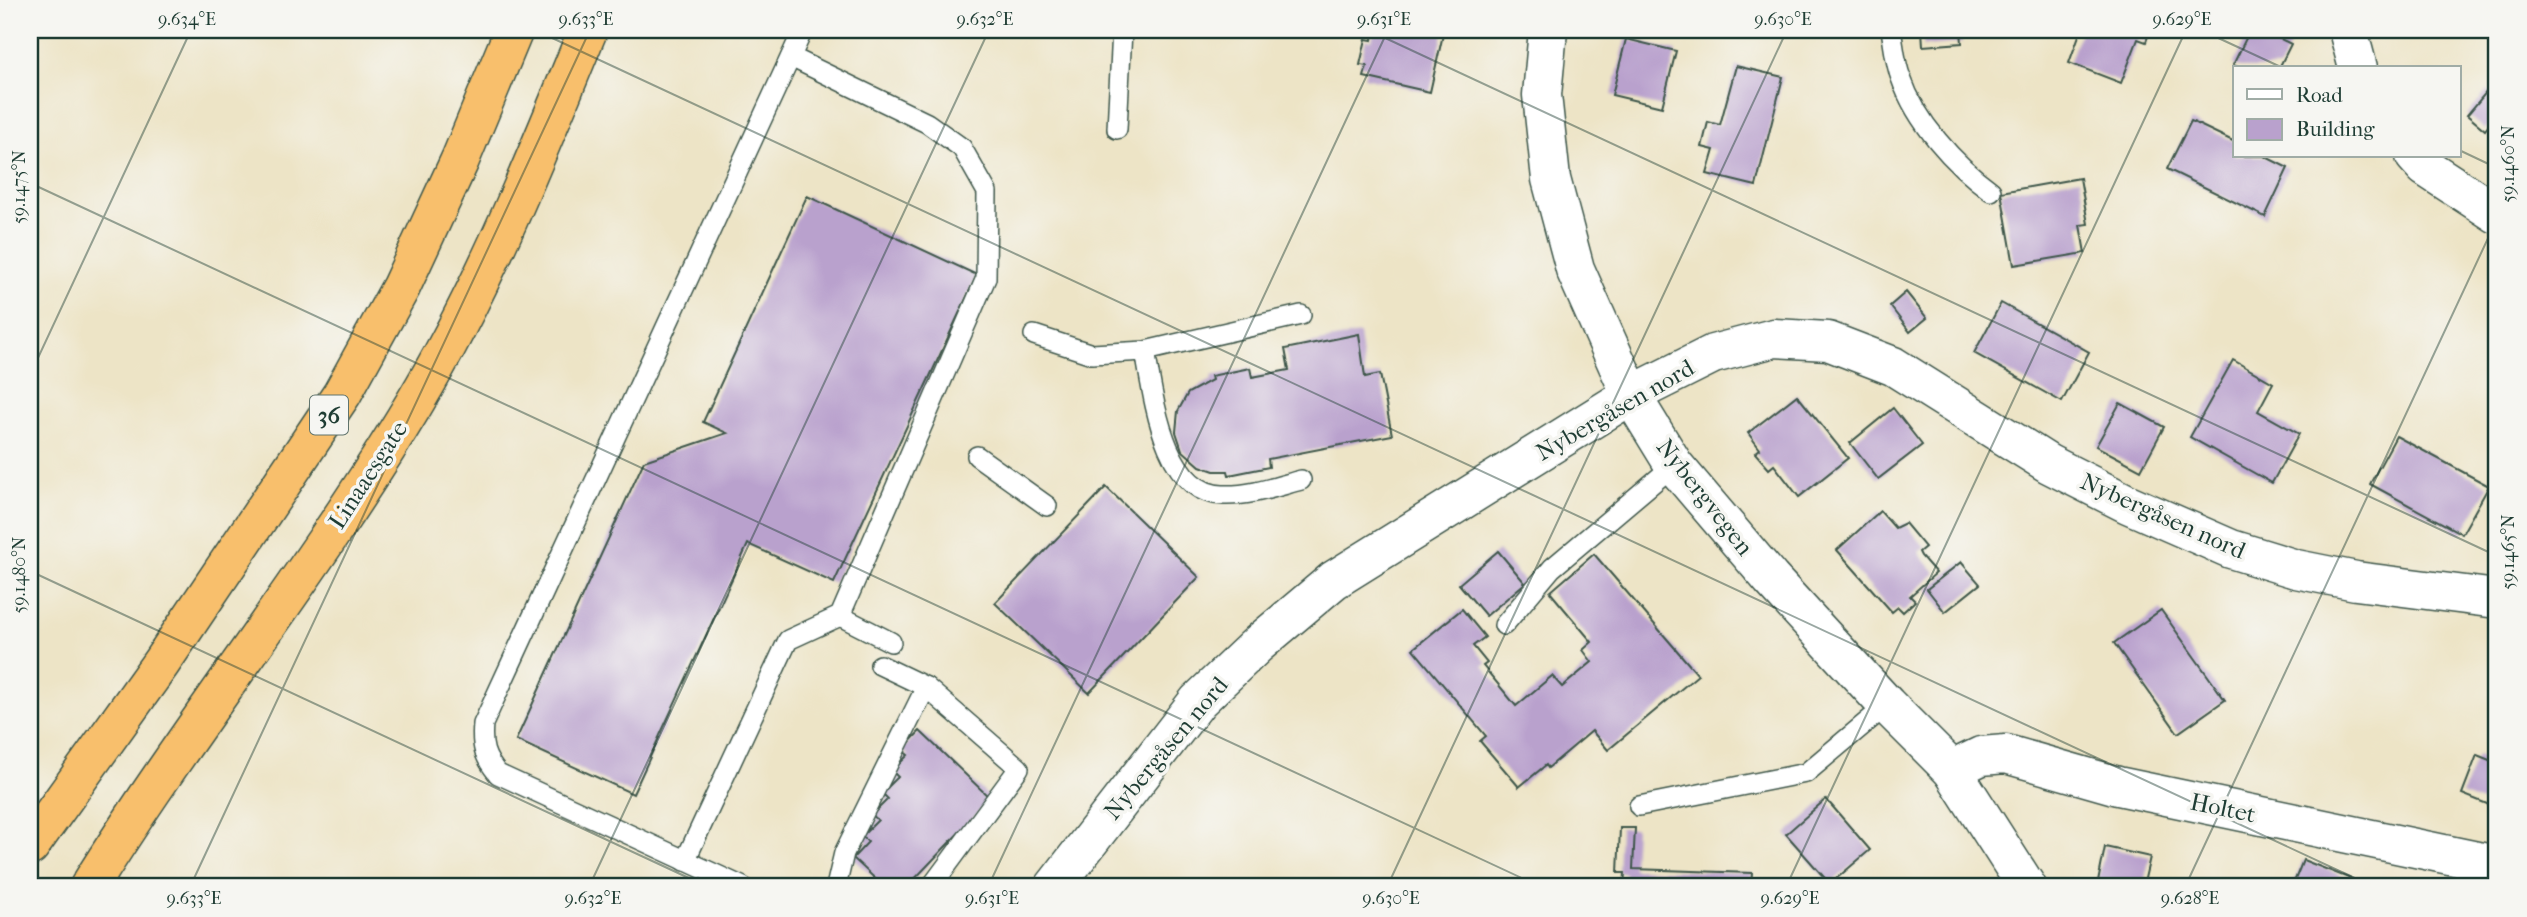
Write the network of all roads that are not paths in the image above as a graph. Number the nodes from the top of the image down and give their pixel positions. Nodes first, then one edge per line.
1 (514, 30) edge
2 (588, 30) edge
3 (803, 30) edge
4 (1122, 30) edge
5 (1548, 30) edge
6 (1891, 30) edge
7 (2348, 30) edge
8 (791, 57) junction
9 (2357, 66) edge
10 (1117, 129) dead end
11 (2417, 158) edge
12 (1991, 191) dead end
13 (2497, 214) edge
14 (1301, 315) dead end
15 (1034, 335) dead end
16 (1145, 351) junction
17 (1631, 395) junction
18 (977, 456) dead end
19 (1674, 466) junction
20 (1301, 480) dead end
21 (1047, 506) dead end
22 (2497, 599) edge
23 (840, 616) junction
24 (1504, 625) dead end
25 (891, 642) dead end
26 (880, 665) dead end
27 (926, 687) junction
28 (1887, 705) junction
29 (1952, 770) junction
30 (1639, 806) dead end
31 (30, 846) edge
32 (685, 861) junction
33 (2497, 866) edge
34 (89, 887) edge
35 (743, 887) edge
36 (836, 887) edge
37 (931, 887) edge
38 (1054, 887) edge
39 (2027, 887) edge

1 - 31 highway, 36
2 - 34 highway, Linaaesgate
3 - 8 lane
4 - 10 lane
5 - 17 street, Nybergvegen
6 - 12 lane
7 - 9 street
8 - 23 lane
8 - 32 lane
11 - 13 street
14 - 16 lane
15 - 16 lane
16 - 20 lane
17 - 19 street, Nybergvegen
17 - 22 street, Nybergåsen nord
17 - 38 street, Nybergåsen nord
18 - 21 lane
19 - 24 lane
19 - 28 street, Nybergvegen
23 - 25 lane
23 - 32 lane
26 - 27 lane
27 - 36 lane
27 - 37 lane
28 - 29 street, Nybergvegen
28 - 30 lane
29 - 33 street, Holtet
29 - 39 street, Nybergvegen
32 - 35 lane

